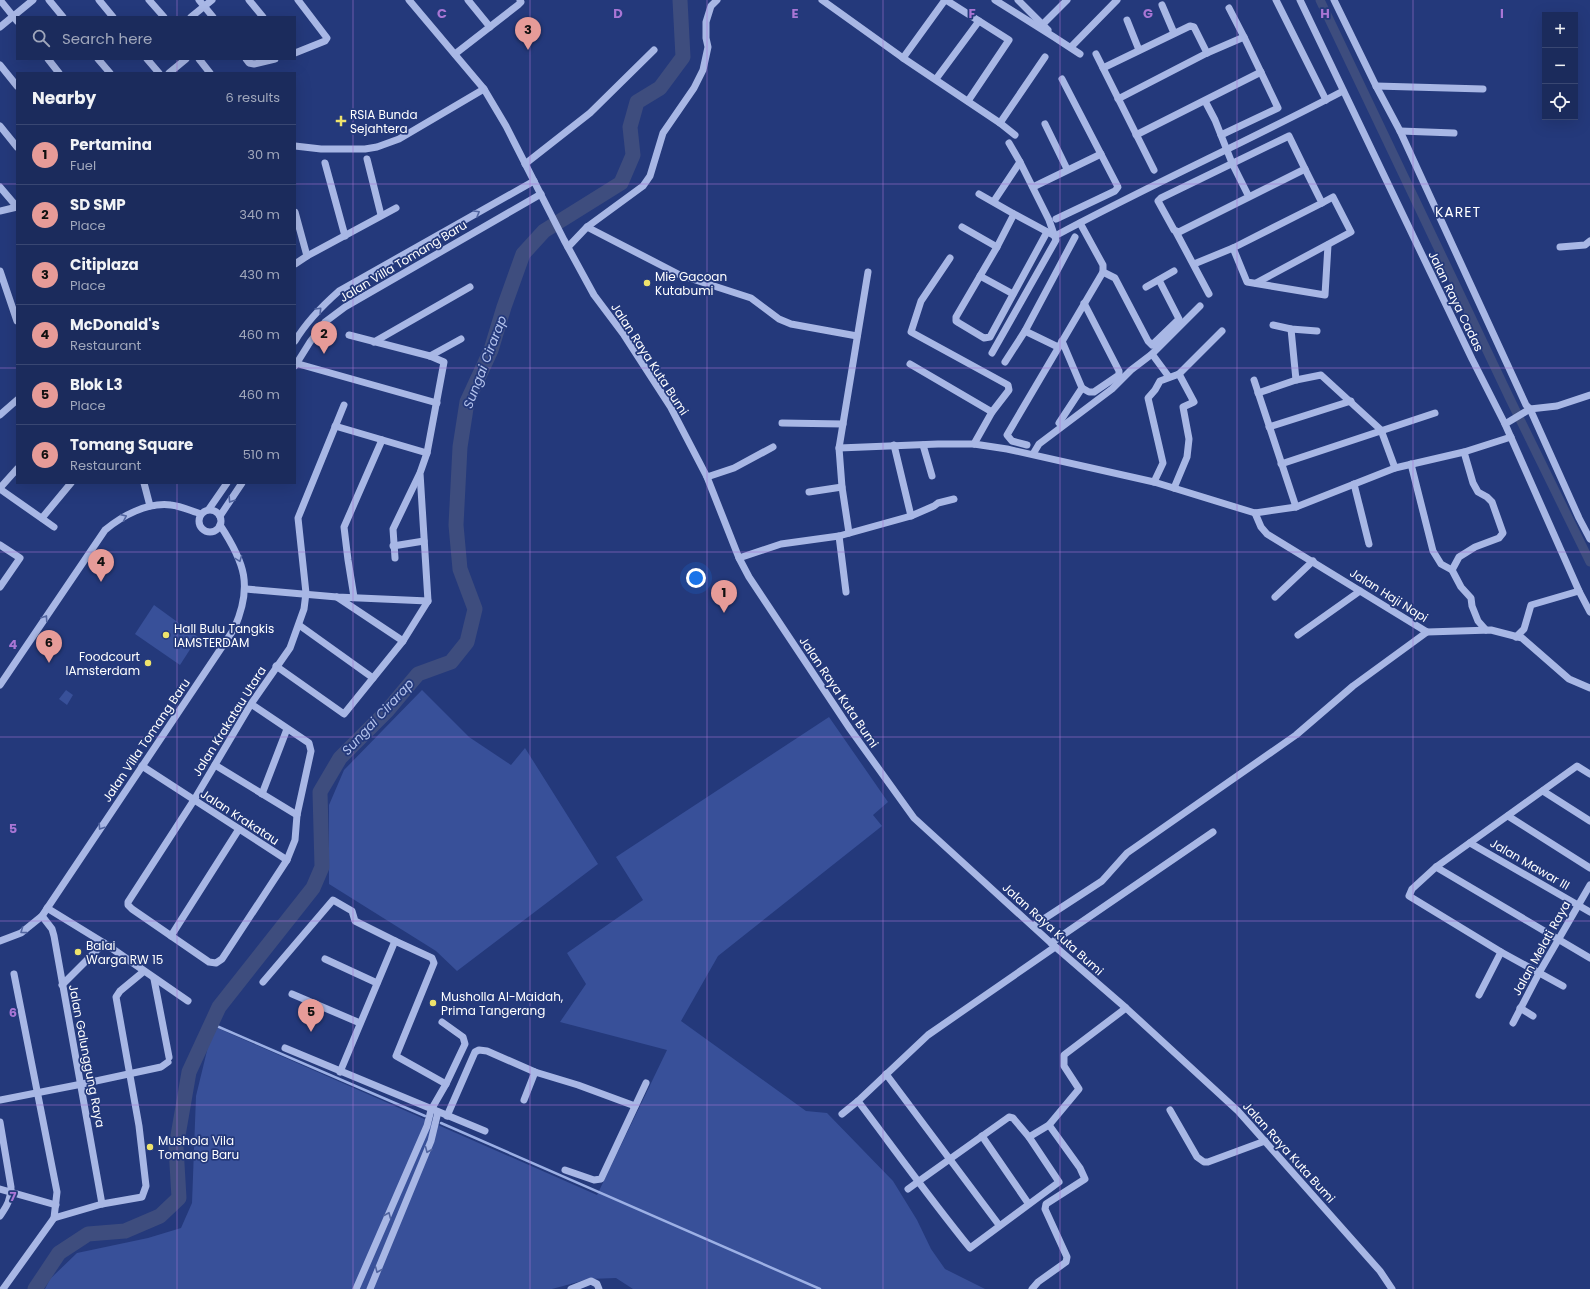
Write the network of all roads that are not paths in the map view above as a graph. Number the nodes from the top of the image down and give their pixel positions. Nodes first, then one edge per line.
1 (0, 0) edge
2 (33, 0) edge
3 (49, 0) edge
4 (99, 0) edge
5 (150, 0) edge
6 (199, 0) edge
7 (212, 0) edge
8 (249, 0) edge
9 (298, 0) edge
10 (409, 0) edge
11 (468, 0) edge
12 (520, 0) edge
13 (717, 0) edge
14 (822, 0) edge
15 (946, 0) edge
16 (995, 0) edge
17 (1018, 0) edge
18 (1067, 0) edge
19 (1117, 0) edge
20 (1276, 0) edge
21 (1300, 0) edge
22 (1334, 0) edge
23 (1162, 5) dead end
24 (204, 6) junction
25 (1229, 8) dead end
26 (18, 16) edge
27 (63, 16) edge
28 (112, 16) edge
29 (163, 16) edge
30 (192, 16) edge
31 (211, 16) edge
32 (262, 16) edge
33 (15, 19) edge
34 (1127, 20) dead end
35 (979, 21) junction
36 (1043, 24) junction
37 (0, 27) edge
38 (490, 27) junction
39 (1174, 33) junction
40 (1054, 37) junction
41 (1244, 37) junction
42 (1070, 47) junction
43 (654, 50) dead end
44 (1139, 50) junction
45 (296, 53) edge
46 (1207, 53) junction
47 (455, 54) junction
48 (1080, 54) dead end
49 (1096, 54) dead end
50 (1045, 57) dead end
51 (903, 58) junction
52 (49, 60) edge
53 (99, 60) edge
54 (148, 60) edge
55 (185, 60) edge
56 (200, 60) edge
57 (247, 60) edge
58 (272, 60) edge
59 (0, 65) edge
60 (1103, 68) junction
61 (58, 72) edge
62 (109, 72) edge
63 (158, 72) edge
64 (171, 72) edge
65 (209, 72) edge
66 (1261, 72) junction
67 (936, 79) junction
68 (1062, 80) dead end
69 (16, 85) edge
70 (1376, 86) junction
71 (1483, 89) dead end
72 (484, 90) junction
73 (1343, 91) junction
74 (1118, 99) junction
75 (1326, 100) junction
76 (968, 101) junction
77 (1205, 101) junction
78 (1000, 123) junction
79 (1045, 124) dead end
80 (0, 126) edge
81 (1400, 131) junction
82 (1454, 133) dead end
83 (1015, 135) dead end
84 (1136, 135) junction
85 (1221, 135) junction
86 (1009, 143) dead end
87 (16, 146) edge
88 (296, 146) edge
89 (1226, 150) junction
90 (1102, 154) junction
91 (367, 159) dead end
92 (324, 162) dead end
93 (1020, 162) junction
94 (525, 164) junction
95 (1232, 164) junction
96 (1067, 169) junction
97 (1305, 169) junction
98 (1154, 170) dead end
99 (534, 181) junction
100 (0, 187) edge
101 (1033, 188) junction
102 (540, 194) junction
103 (979, 194) dead end
104 (14, 198) edge
105 (1249, 198) junction
106 (498, 201) junction
107 (994, 201) junction
108 (1322, 203) junction
109 (16, 207) edge
110 (396, 208) dead end
111 (0, 211) edge
112 (505, 214) junction
113 (1014, 214) junction
114 (381, 215) junction
115 (296, 216) edge
116 (1056, 219) dead end
117 (1080, 223) junction
118 (587, 227) junction
119 (962, 227) dead end
120 (1047, 232) junction
121 (1176, 232) junction
122 (345, 236) junction
123 (1055, 236) junction
124 (1075, 237) dead end
125 (1590, 241) edge
126 (566, 243) junction
127 (1328, 245) junction
128 (997, 247) junction
129 (1560, 247) dead end
130 (1233, 248) junction
131 (307, 256) junction
132 (950, 258) dead end
133 (296, 263) edge
134 (1194, 264) junction
135 (0, 271) edge
136 (1174, 271) dead end
137 (868, 272) dead end
138 (1103, 272) junction
139 (980, 276) junction
140 (1159, 280) junction
141 (1256, 284) junction
142 (470, 287) dead end
143 (1146, 288) dead end
144 (1013, 294) junction
145 (1209, 294) dead end
146 (1084, 302) junction
147 (1200, 306) dead end
148 (16, 318) edge
149 (1273, 325) dead end
150 (1291, 329) junction
151 (1025, 331) junction
152 (1222, 331) dead end
153 (1317, 331) dead end
154 (349, 335) dead end
155 (857, 336) junction
156 (296, 338) edge
157 (461, 340) dead end
158 (1062, 341) junction
159 (374, 342) junction
160 (1058, 347) junction
161 (992, 353) dead end
162 (1152, 354) junction
163 (430, 356) junction
164 (1005, 362) dead end
165 (296, 363) edge
166 (296, 364) edge
167 (910, 364) dead end
168 (1179, 374) junction
169 (1169, 377) junction
170 (1254, 380) dead end
171 (1296, 380) junction
172 (1082, 388) junction
173 (1258, 393) junction
174 (1590, 395) edge
175 (16, 401) edge
176 (1351, 401) junction
177 (437, 403) junction
178 (344, 405) dead end
179 (1528, 410) junction
180 (992, 412) junction
181 (1435, 413) dead end
182 (0, 415) edge
183 (782, 422) dead end
184 (1059, 423) dead end
185 (1506, 423) junction
186 (843, 424) junction
187 (335, 426) junction
188 (1269, 427) junction
189 (1381, 430) junction
190 (1511, 437) junction
191 (382, 440) junction
192 (974, 444) junction
193 (894, 445) junction
194 (924, 445) junction
195 (1027, 445) dead end
196 (773, 447) dead end
197 (840, 448) junction
198 (1464, 452) junction
199 (427, 453) junction
200 (1033, 454) junction
201 (1281, 464) junction
202 (1411, 464) junction
203 (1395, 468) junction
204 (16, 470) edge
205 (420, 473) junction
206 (932, 476) dead end
207 (707, 477) junction
208 (1154, 482) junction
209 (70, 484) edge
210 (144, 484) edge
211 (226, 484) edge
212 (241, 484) edge
213 (1354, 484) junction
214 (842, 487) junction
215 (0, 488) edge
216 (1174, 488) junction
217 (809, 492) dead end
218 (954, 499) dead end
219 (150, 506) junction
220 (1296, 507) junction
221 (209, 509) junction
222 (1255, 513) junction
223 (201, 514) junction
224 (220, 516) junction
225 (911, 516) junction
226 (42, 518) junction
227 (220, 525) junction
228 (54, 527) dead end
229 (849, 533) junction
230 (839, 536) junction
231 (1590, 539) edge
232 (424, 541) junction
233 (1369, 544) dead end
234 (0, 545) edge
235 (393, 546) junction
236 (395, 558) dead end
237 (739, 558) junction
238 (1313, 561) junction
239 (1452, 570) junction
240 (0, 588) edge
241 (246, 589) junction
242 (1360, 590) junction
243 (1579, 591) junction
244 (846, 592) dead end
245 (306, 594) junction
246 (337, 597) junction
247 (354, 597) junction
248 (1275, 597) dead end
249 (428, 601) junction
250 (1590, 612) edge
251 (299, 625) junction
252 (1486, 630) junction
253 (1427, 632) junction
254 (1298, 635) dead end
255 (1516, 637) junction
256 (403, 641) junction
257 (276, 666) junction
258 (373, 678) junction
259 (0, 685) edge
260 (1590, 688) edge
261 (251, 704) junction
262 (287, 729) junction
263 (215, 765) junction
264 (142, 766) junction
265 (1590, 774) edge
266 (1543, 792) junction
267 (262, 794) junction
268 (194, 800) junction
269 (297, 815) junction
270 (1508, 816) junction
271 (1590, 821) edge
272 (239, 829) junction
273 (1212, 832) dead end
274 (1470, 843) junction
275 (287, 860) junction
276 (1436, 867) junction
277 (1590, 868) edge
278 (1590, 885) edge
279 (1579, 905) junction
280 (47, 908) junction
281 (1590, 912) edge
282 (42, 916) junction
283 (1033, 926) junction
284 (171, 936) junction
285 (1559, 940) junction
286 (0, 941) edge
287 (395, 941) junction
288 (104, 943) junction
289 (1053, 945) junction
290 (1501, 952) junction
291 (1590, 958) edge
292 (325, 959) dead end
293 (143, 972) junction
294 (1539, 973) junction
295 (14, 974) dead end
296 (154, 979) junction
297 (263, 982) dead end
298 (377, 983) junction
299 (62, 985) junction
300 (1563, 986) dead end
301 (292, 994) dead end
302 (1479, 995) dead end
303 (188, 1002) dead end
304 (1126, 1008) junction
305 (1520, 1008) junction
306 (1533, 1016) dead end
307 (442, 1022) dead end
308 (360, 1023) junction
309 (1513, 1023) dead end
310 (285, 1048) dead end
311 (340, 1072) junction
312 (535, 1072) junction
313 (129, 1074) junction
314 (886, 1074) junction
315 (646, 1083) dead end
316 (82, 1084) junction
317 (446, 1084) junction
318 (36, 1093) junction
319 (0, 1100) edge
320 (524, 1100) dead end
321 (858, 1101) junction
322 (635, 1106) junction
323 (1170, 1110) dead end
324 (435, 1111) junction
325 (842, 1114) dead end
326 (447, 1116) junction
327 (0, 1122) edge
328 (1048, 1124) junction
329 (485, 1131) dead end
330 (982, 1136) junction
331 (1029, 1137) junction
332 (1264, 1141) junction
333 (950, 1159) junction
334 (565, 1170) dead end
335 (919, 1181) junction
336 (0, 1189) edge
337 (908, 1189) dead end
338 (11, 1191) junction
339 (1028, 1203) junction
340 (102, 1204) junction
341 (56, 1205) junction
342 (0, 1216) edge
343 (54, 1218) junction
344 (999, 1225) junction
345 (3, 1289) edge
346 (356, 1289) edge
347 (370, 1289) edge
348 (571, 1289) edge
349 (599, 1289) edge
350 (1032, 1289) edge
351 (1392, 1289) edge

1 - 33 street
2 - 26 street
3 - 27 street
4 - 28 street
5 - 29 street
6 - 24 street
7 - 24 street
8 - 32 street
9 - 45 street
10 - 47 street, Jalan Raya Kuta Bumi
11 - 38 street
12 - 38 street
13 - 118 street
14 - 51 street
15 - 35 street
15 - 51 street
16 - 40 street
17 - 36 street
18 - 36 street
19 - 42 street
20 - 75 street
21 - 73 street, Jalan Raya Cadas
22 - 70 street
23 - 39 street
24 - 30 street
24 - 31 street
25 - 41 street
33 - 37 street
34 - 44 street
35 - 67 street
35 - 76 street
36 - 40 street
38 - 47 street
39 - 44 street
39 - 46 street
40 - 42 street
41 - 46 street
41 - 66 street
42 - 48 street
43 - 94 street
44 - 60 street
46 - 74 street
47 - 72 street, Jalan Raya Kuta Bumi
49 - 60 street
50 - 78 street
51 - 67 street
52 - 61 street
53 - 62 street
54 - 63 street
55 - 64 street
56 - 65 street
57 - 58 street
59 - 69 street
60 - 74 street
66 - 77 street
66 - 85 street
67 - 76 street
68 - 90 street
70 - 71 street
70 - 81 street
72 - 88 street
72 - 94 street, Jalan Raya Kuta Bumi
73 - 75 street
73 - 185 street, Jalan Raya Cadas
74 - 84 street
75 - 89 street
76 - 78 street
77 - 84 street
77 - 85 street
78 - 83 street
79 - 96 street
80 - 87 street
81 - 82 street
81 - 179 street
84 - 98 street
85 - 89 street
86 - 93 street
89 - 95 street
89 - 117 street
90 - 96 street
90 - 116 street
91 - 114 street
92 - 122 street
93 - 101 street
93 - 107 street
94 - 99 street, Jalan Raya Kuta Bumi
95 - 97 street
95 - 105 street
95 - 121 street
96 - 101 street
97 - 105 street
97 - 108 street
99 - 102 street, Jalan Raya Kuta Bumi
99 - 106 street, Jalan Villa Tomang Baru
100 - 104 street
101 - 123 street
102 - 112 street, Jalan Villa Tomang Baru
102 - 126 street, Jalan Raya Kuta Bumi
103 - 107 street
105 - 121 street
106 - 112 street
156 -> 106 street, Jalan Villa Tomang Baru
107 - 113 street
108 - 127 street
108 - 130 street
109 - 111 street
110 - 114 street
112 - 165 street, Jalan Villa Tomang Baru
113 - 120 street
113 - 128 street
114 - 122 street
115 - 131 street
117 - 123 street
117 - 138 street
118 - 126 street
118 - 155 street
119 - 128 street
120 - 123 street
120 - 144 street
121 - 134 street
122 - 131 street
123 - 161 street
124 - 151 street
125 - 129 street
126 - 207 street, Jalan Raya Kuta Bumi
127 - 141 street
127 - 141 street
128 - 139 street
130 - 134 street
130 - 141 street
131 - 133 street
132 - 180 street
134 - 145 street
135 - 148 street
136 - 140 street
137 - 155 street
138 - 140 street
138 - 146 street
139 - 144 street
139 - 144 street
140 - 143 street
142 - 159 street
146 - 158 street
146 - 172 street
147 - 162 street
149 - 150 street
150 - 153 street
150 - 171 street
151 - 160 street
151 - 164 street
152 - 168 street
154 - 159 street
155 - 186 street
157 - 163 street
158 - 160 street
158 - 172 street
159 - 163 street
160 - 195 street
162 - 169 street
162 - 200 street
163 - 177 street
166 - 177 street
167 - 180 street
168 - 169 street
168 - 216 street
169 - 208 street
170 - 173 street
171 - 173 street
171 - 176 street
172 - 184 street
173 - 188 street
174 - 179 street
175 - 182 street
176 - 188 street
176 - 189 street
177 - 199 street
178 - 187 street, Jalan Krakatau Utara
179 - 185 street
179 - 231 street
180 - 192 street
181 - 189 street
183 - 186 street
185 - 190 street, Jalan Raya Cadas
186 - 197 street
187 - 191 street
187 - 245 street, Jalan Krakatau Utara
188 - 201 street
189 - 201 street
189 - 203 street
190 - 198 street
190 - 243 street, Jalan Raya Cadas
191 - 199 street
191 - 247 street
192 - 194 street
192 - 200 street
193 - 194 street
193 - 197 street
193 - 225 street
194 - 206 street
196 - 207 street
197 - 214 street
198 - 202 street
198 - 239 street
199 - 205 street
200 - 208 street
201 - 220 street
202 - 203 street
202 - 239 street
203 - 213 street
204 - 215 street
205 - 232 street
205 - 235 street
207 - 237 street, Jalan Raya Kuta Bumi
208 - 216 street
209 - 226 street
210 - 219 street
211 - 221 street
212 -> 224 street
213 - 220 street
213 - 233 street
214 - 217 street
214 - 229 street
215 - 226 street
216 - 222 street
218 - 225 street
219 - 223 street
259 -> 219 street
220 - 222 street
221 - 223 street
221 - 224 street
222 - 238 street, Jalan Haji Napi
223 - 227 street
224 - 227 street
225 - 229 street
226 - 228 street
227 -> 241 street, Jalan Villa Tomang Baru
229 - 230 street
230 - 237 street
230 - 244 street
232 - 235 street
232 - 249 street
234 - 240 street
235 - 236 street
237 - 283 street, Jalan Raya Kuta Bumi
238 - 242 street, Jalan Haji Napi
238 - 248 street
239 - 252 street
241 - 245 street
241 - 264 street, Jalan Villa Tomang Baru
242 - 253 street, Jalan Haji Napi
242 - 254 street
243 - 250 street, Jalan Raya Cadas
243 - 255 street
245 - 246 street
245 - 251 street, Jalan Krakatau Utara
246 - 247 street
246 - 256 street
247 - 249 street
249 - 256 street
251 - 257 street, Jalan Krakatau Utara
251 - 258 street
252 - 253 street, Jalan Haji Napi
252 - 255 street, Jalan Haji Napi
253 - 283 street
255 - 260 street, Jalan Haji Napi
256 - 258 street
257 - 258 street
257 - 261 street, Jalan Krakatau Utara
261 - 262 street
261 - 263 street, Jalan Krakatau Utara
262 - 267 street
262 - 269 street
263 - 267 street
263 - 268 street, Jalan Krakatau Utara
264 - 268 street, Jalan Krakatau
264 -> 280 street, Jalan Villa Tomang Baru
265 - 266 street
266 - 270 street
266 - 271 street
267 - 269 street
268 - 272 street, Jalan Krakatau
268 - 284 street, Jalan Krakatau Utara
269 - 275 street
270 - 274 street
270 - 277 street
272 - 275 street, Jalan Krakatau
272 - 284 street
273 - 289 street
274 - 276 street
274 - 279 street, Jalan Mawar III
275 - 284 street
276 - 285 street
276 - 290 street
278 - 279 street, Jalan Melati Raya
279 - 281 street, Jalan Mawar III
279 - 285 street, Jalan Melati Raya
280 - 282 street, Jalan Villa Tomang Baru
280 - 288 street
282 -> 286 street, Jalan Villa Tomang Baru
282 - 299 street, Jalan Galunggung Raya
283 - 289 street, Jalan Raya Kuta Bumi
285 - 291 street
285 - 294 street, Jalan Melati Raya
287 - 297 street
287 - 298 street
287 - 317 street
288 - 293 street
288 - 299 street
289 - 304 street, Jalan Raya Kuta Bumi
289 - 314 street
290 - 294 street
290 - 302 street
292 - 298 street
293 - 296 street
293 - 313 street
294 - 300 street
294 - 305 street, Jalan Melati Raya
295 - 318 street
296 - 303 street
296 - 313 street
298 - 308 street
299 - 316 street, Jalan Galunggung Raya
301 - 308 street
304 - 328 street
304 - 332 street, Jalan Raya Kuta Bumi
305 - 306 street
305 - 309 street, Jalan Melati Raya
307 - 317 street
308 - 311 street
310 - 311 street
311 - 324 street
312 - 320 street
312 - 322 street
312 - 326 street
313 - 316 street
313 - 340 street
314 - 321 street
314 - 333 street
315 - 322 street
316 - 318 street
316 - 340 street, Jalan Galunggung Raya
317 - 324 street
318 - 319 street
318 - 341 street
321 - 325 street
321 - 335 street
322 - 334 street
323 - 332 street
324 - 326 street
346 -> 324 street
324 -> 347 street
326 - 329 street
327 - 338 street
328 - 331 street
328 - 350 street
330 - 331 street
330 - 333 street
330 - 339 street
331 - 339 street
332 - 351 street, Jalan Raya Kuta Bumi
333 - 335 street
333 - 344 street
335 - 337 street
335 - 344 street
336 - 338 street
338 - 341 street
338 - 342 street
339 - 344 street
340 - 343 street
341 - 343 street
343 - 345 street
348 - 349 street

